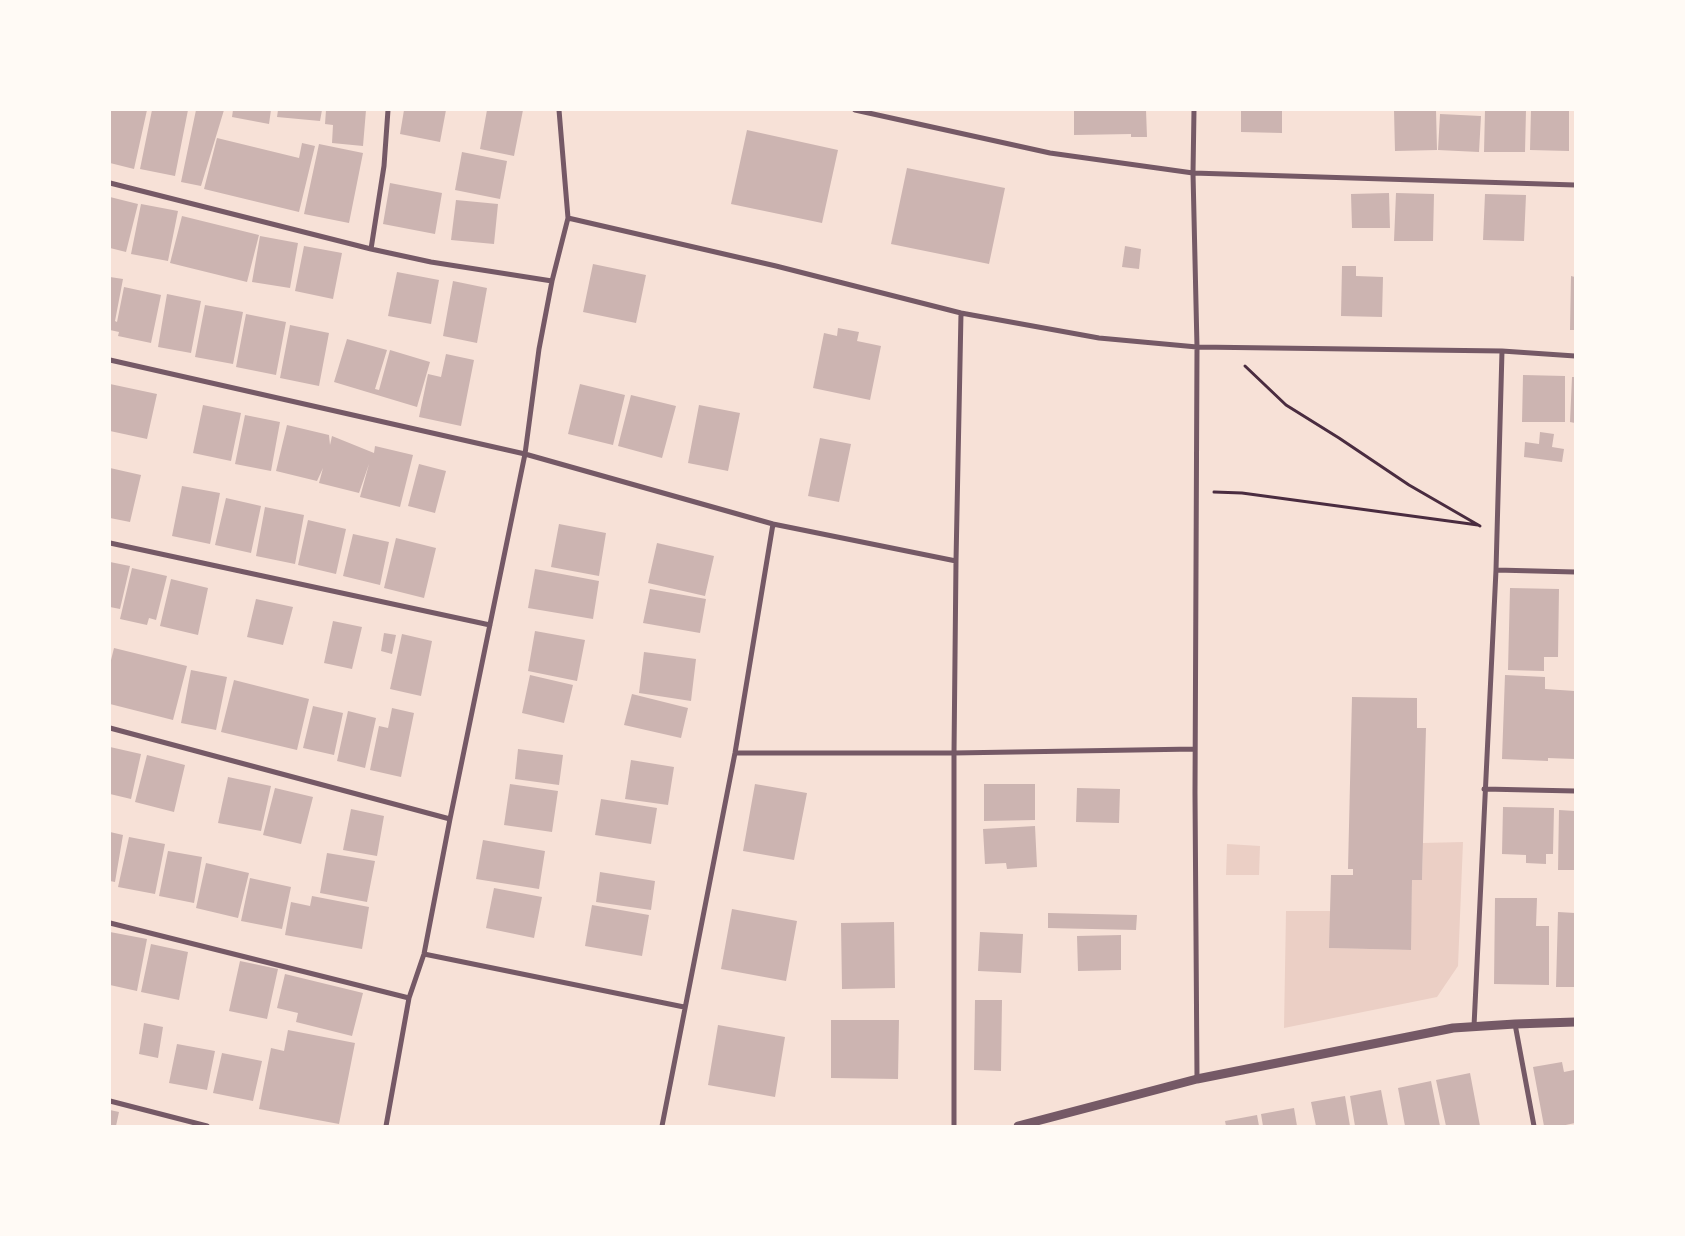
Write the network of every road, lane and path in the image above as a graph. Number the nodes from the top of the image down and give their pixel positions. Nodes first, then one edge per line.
1 (388, 110) edge
2 (559, 110) edge
3 (855, 110) edge
4 (1194, 110) edge
5 (1193, 173) junction
6 (110, 183) edge
7 (1575, 185) edge
8 (568, 218) junction
9 (371, 249) junction
10 (552, 281) junction
11 (962, 312) junction
12 (1197, 347) junction
13 (1231, 347) junction
14 (1502, 351) junction
15 (1575, 356) edge
16 (110, 360) edge
17 (525, 454) junction
18 (1196, 492) junction
19 (773, 524) junction
20 (1480, 526) junction
21 (1496, 538) junction
22 (110, 543) edge
23 (956, 561) junction
24 (1496, 570) junction
25 (1575, 572) edge
26 (490, 625) junction
27 (110, 728) edge
28 (1195, 749) junction
29 (735, 753) junction
30 (954, 753) junction
31 (1484, 789) junction
32 (1575, 791) edge
33 (450, 819) junction
34 (110, 923) edge
35 (424, 954) junction
36 (410, 998) junction
37 (684, 1007) junction
38 (1575, 1022) edge
39 (1514, 1024) junction
40 (1474, 1026) junction
41 (1197, 1079) junction
42 (110, 1101) edge
43 (207, 1126) edge
44 (386, 1126) edge
45 (662, 1126) edge
46 (954, 1126) edge
47 (1018, 1126) edge
48 (1534, 1126) edge

1 - 9 street
2 - 8 street
3 - 5 street
4 - 5 street
5 - 7 street
5 - 12 street
6 - 9 street
8 - 10 street
8 - 11 street
9 - 10 street
10 - 17 street
11 - 12 street
11 - 23 street
12 - 13 street
12 - 18 street
13 - 14 street
13 - 20 path
14 - 15 street
14 - 21 street
16 - 17 street
17 - 19 street
17 - 26 street
18 - 20 path
18 - 28 street
19 - 23 street
19 - 29 street
20 - 21 path
21 - 24 street
22 - 26 street
23 - 30 street
24 - 25 street
24 - 31 street
26 - 33 street
27 - 33 street
28 - 30 street
28 - 41 street
29 - 30 street
29 - 37 street
30 - 46 street
31 - 32 street
31 - 40 street
33 - 35 street
34 - 36 street
35 - 36 street
35 - 37 street
36 - 44 street
37 - 45 street
38 - 39 street
39 - 40 street
39 - 48 street
40 - 41 street
41 - 47 street
42 - 43 street

